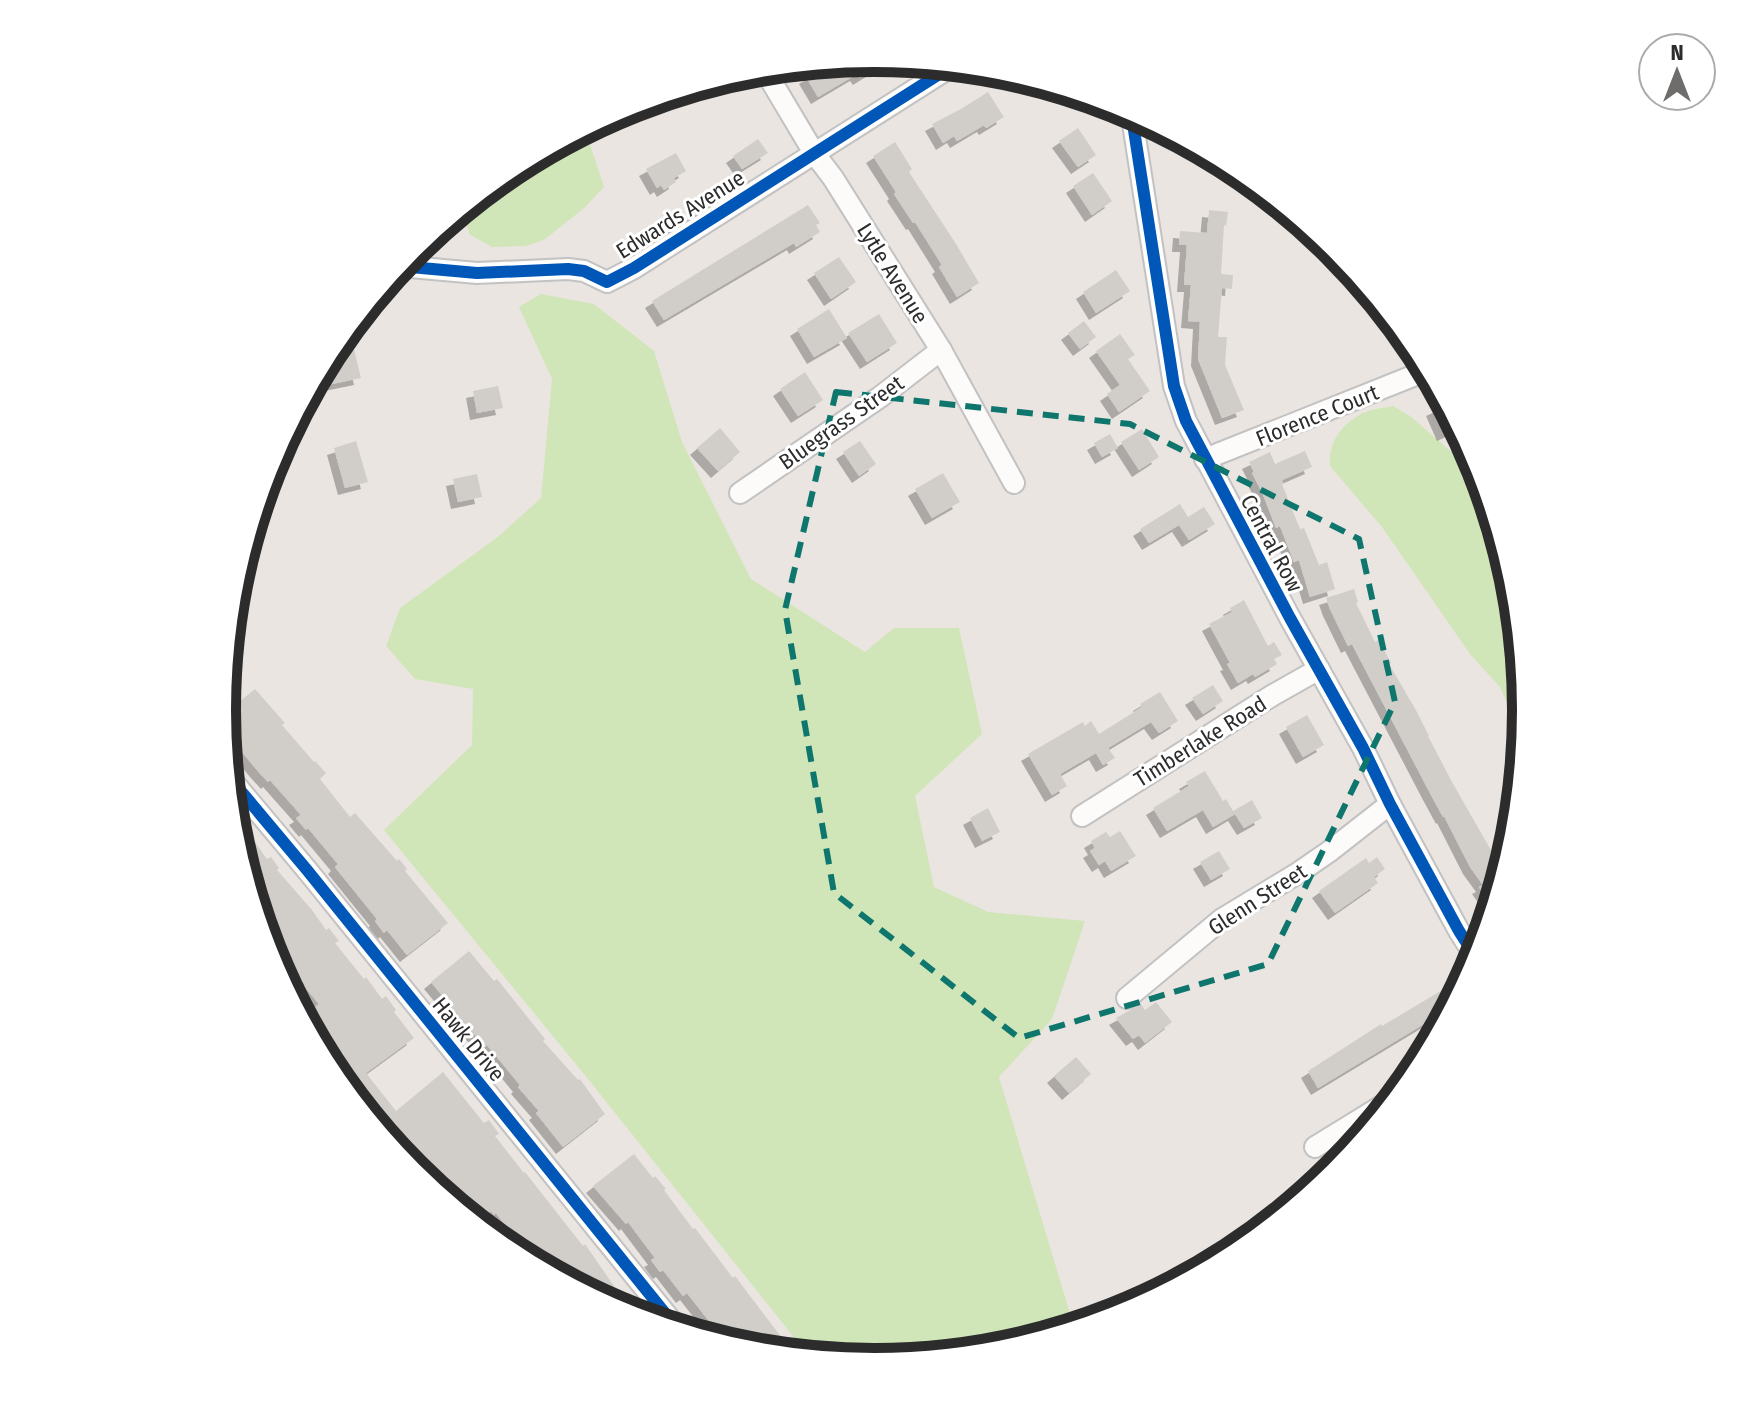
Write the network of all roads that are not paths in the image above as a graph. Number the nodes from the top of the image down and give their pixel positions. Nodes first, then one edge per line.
1 (938, 75) edge
2 (771, 80) edge
3 (1134, 128) edge
4 (814, 153) junction
5 (415, 267) edge
6 (941, 350) junction
7 (1417, 375) edge
8 (1205, 459) junction
9 (1014, 483) dead end
10 (740, 493) dead end
11 (1319, 669) junction
12 (242, 792) edge
13 (1390, 804) junction
14 (1082, 816) dead end
15 (1468, 944) edge
16 (1127, 998) dead end
17 (1367, 1115) edge
18 (1315, 1147) dead end
19 (664, 1312) edge

1 - 4 street, Edwards Avenue
2 - 4 street, Lytle Avenue
3 - 8 street, Central Row
4 - 5 street, Edwards Avenue
4 - 6 street, Lytle Avenue
6 - 9 street, Lytle Avenue
6 - 10 street, Bluegrass Street
7 - 8 street, Florence Court
8 - 11 street, Central Row
11 - 13 street, Central Row
11 - 14 street, Timberlake Road
12 - 19 street, Hawk Drive
13 - 15 street, Central Row
13 - 16 street, Glenn Street
17 - 18 street

